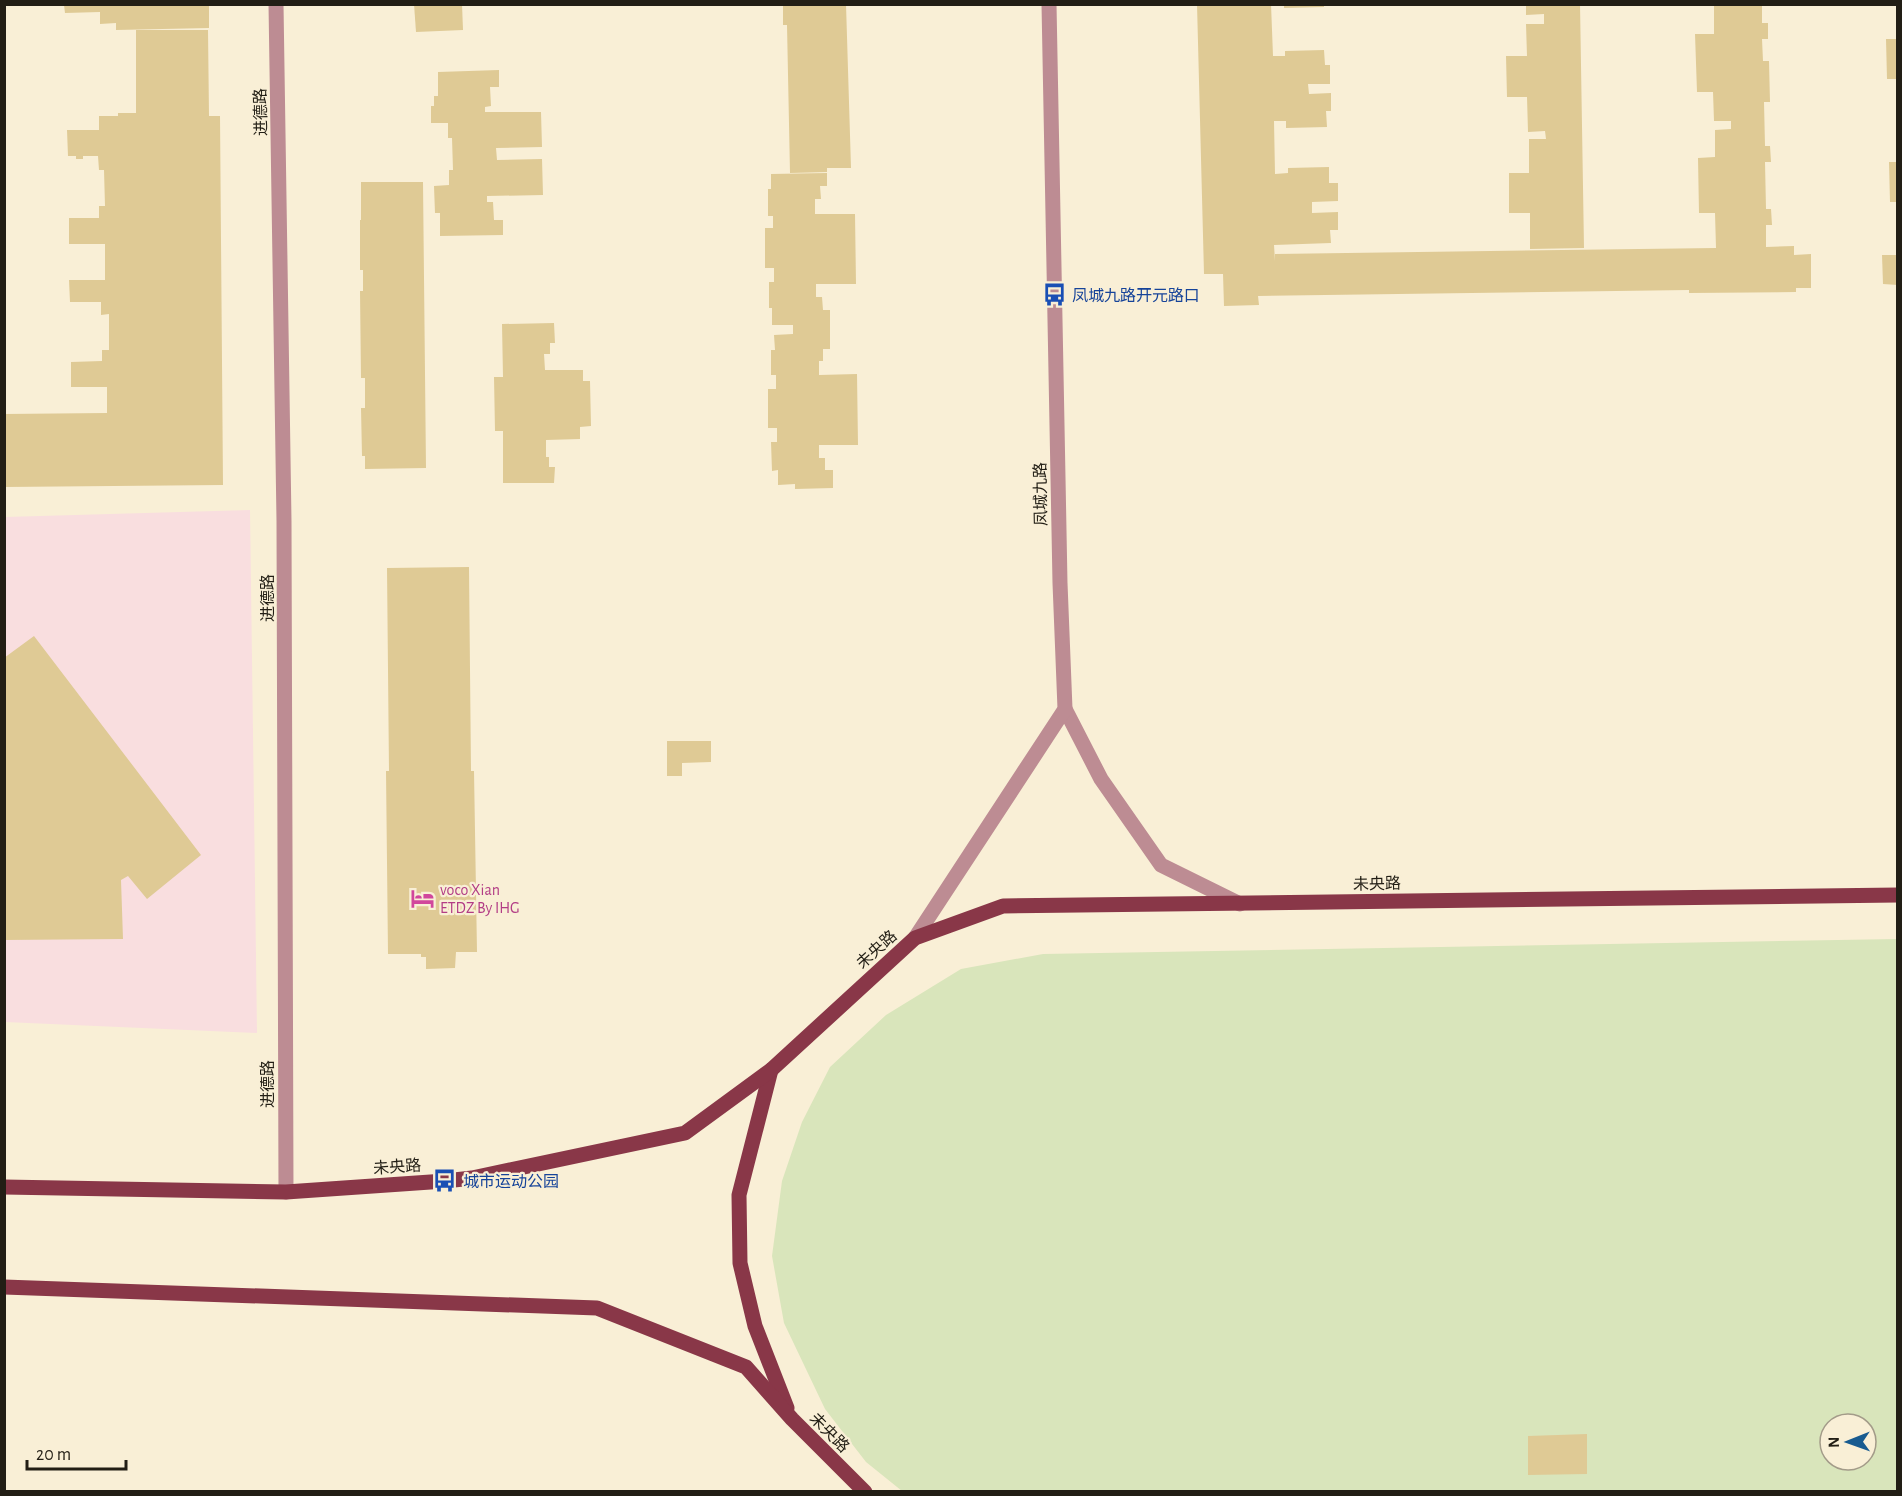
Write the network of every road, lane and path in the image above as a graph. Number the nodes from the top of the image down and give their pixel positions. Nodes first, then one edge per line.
1 (276, 4) edge
2 (1049, 4) edge
3 (1065, 709) junction
4 (1898, 895) edge
5 (1240, 904) junction
6 (915, 938) junction
7 (771, 1070) junction
8 (4, 1187) edge
9 (286, 1192) junction
10 (4, 1287) edge
11 (792, 1419) junction
12 (865, 1491) edge

1 - 9 street, 进德路
2 - 3 street, 凤城九路
3 - 5 street
3 - 6 street
4 - 5 main road, 未央路
5 - 6 main road, 未央路
6 - 7 main road, 未央路
7 - 9 main road, 未央路
7 - 11 main road
8 - 9 main road, 未央路
10 - 11 main road, 未央路
11 - 12 main road, 未央路

